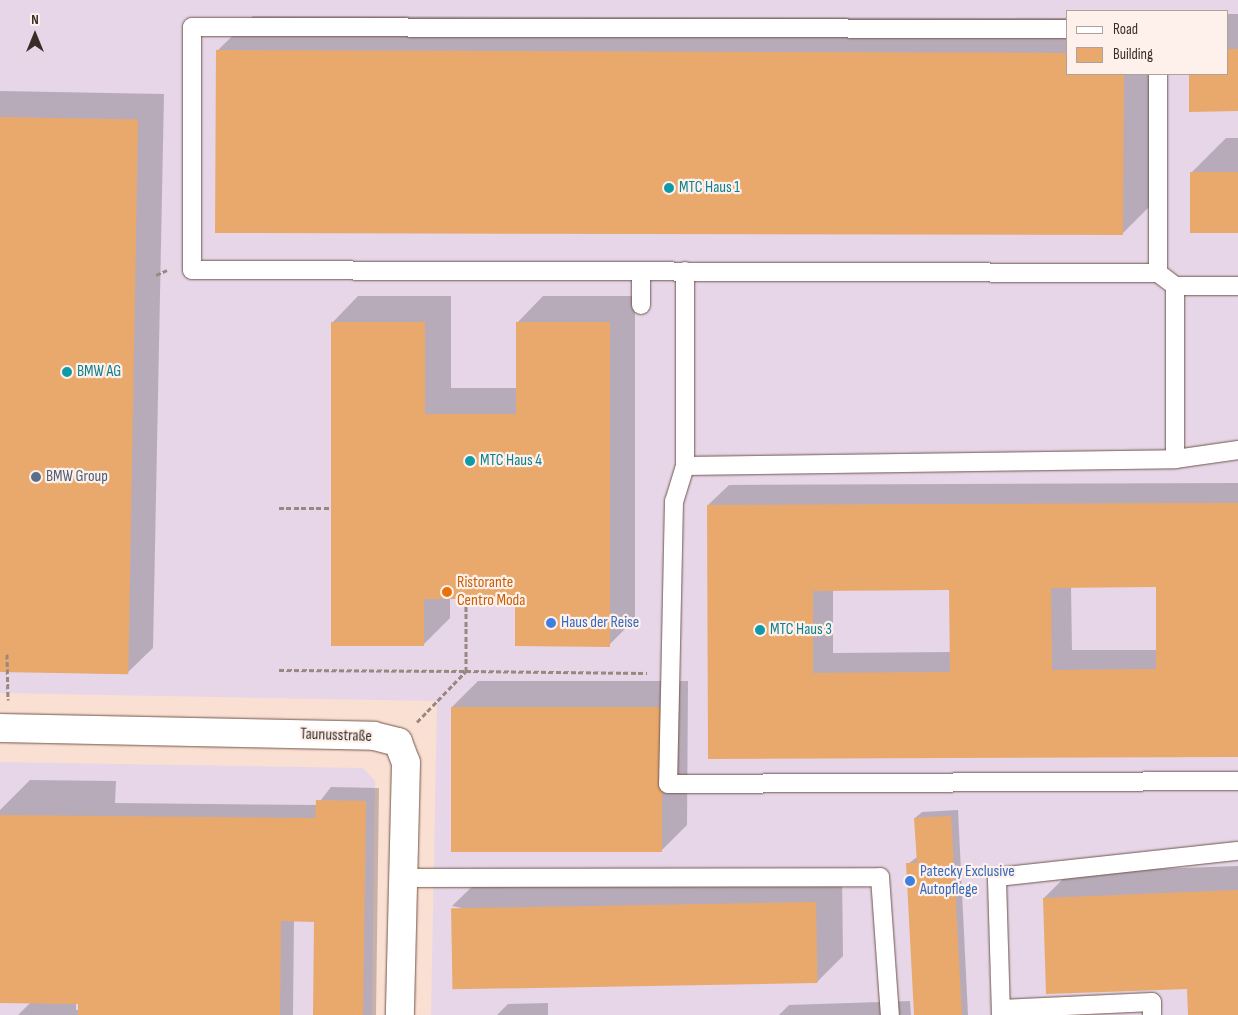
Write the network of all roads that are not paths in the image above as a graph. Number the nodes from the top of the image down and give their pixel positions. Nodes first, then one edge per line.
1 (1066, 29) edge
2 (1158, 75) edge
3 (641, 271) junction
4 (685, 271) junction
5 (1158, 273) junction
6 (1175, 286) junction
7 (1238, 286) edge
8 (641, 305) dead end
9 (1238, 450) edge
10 (1175, 459) junction
11 (685, 466) junction
12 (4, 728) edge
13 (1238, 781) edge
14 (1238, 851) edge
15 (404, 878) junction
16 (1074, 1011) edge
17 (1001, 1012) edge
18 (400, 1015) edge
19 (890, 1015) edge
20 (1152, 1015) edge

1 - 3 lane
2 - 5 lane
3 - 4 lane
3 - 8 lane
4 - 5 lane
4 - 11 lane
5 - 6 lane
6 - 7 lane
6 - 10 lane
9 - 10 lane
10 - 11 lane
11 - 13 lane
12 - 15 street, Taunusstraße
14 - 17 lane
15 - 18 street
15 - 19 lane
16 - 17 lane
16 - 20 lane

